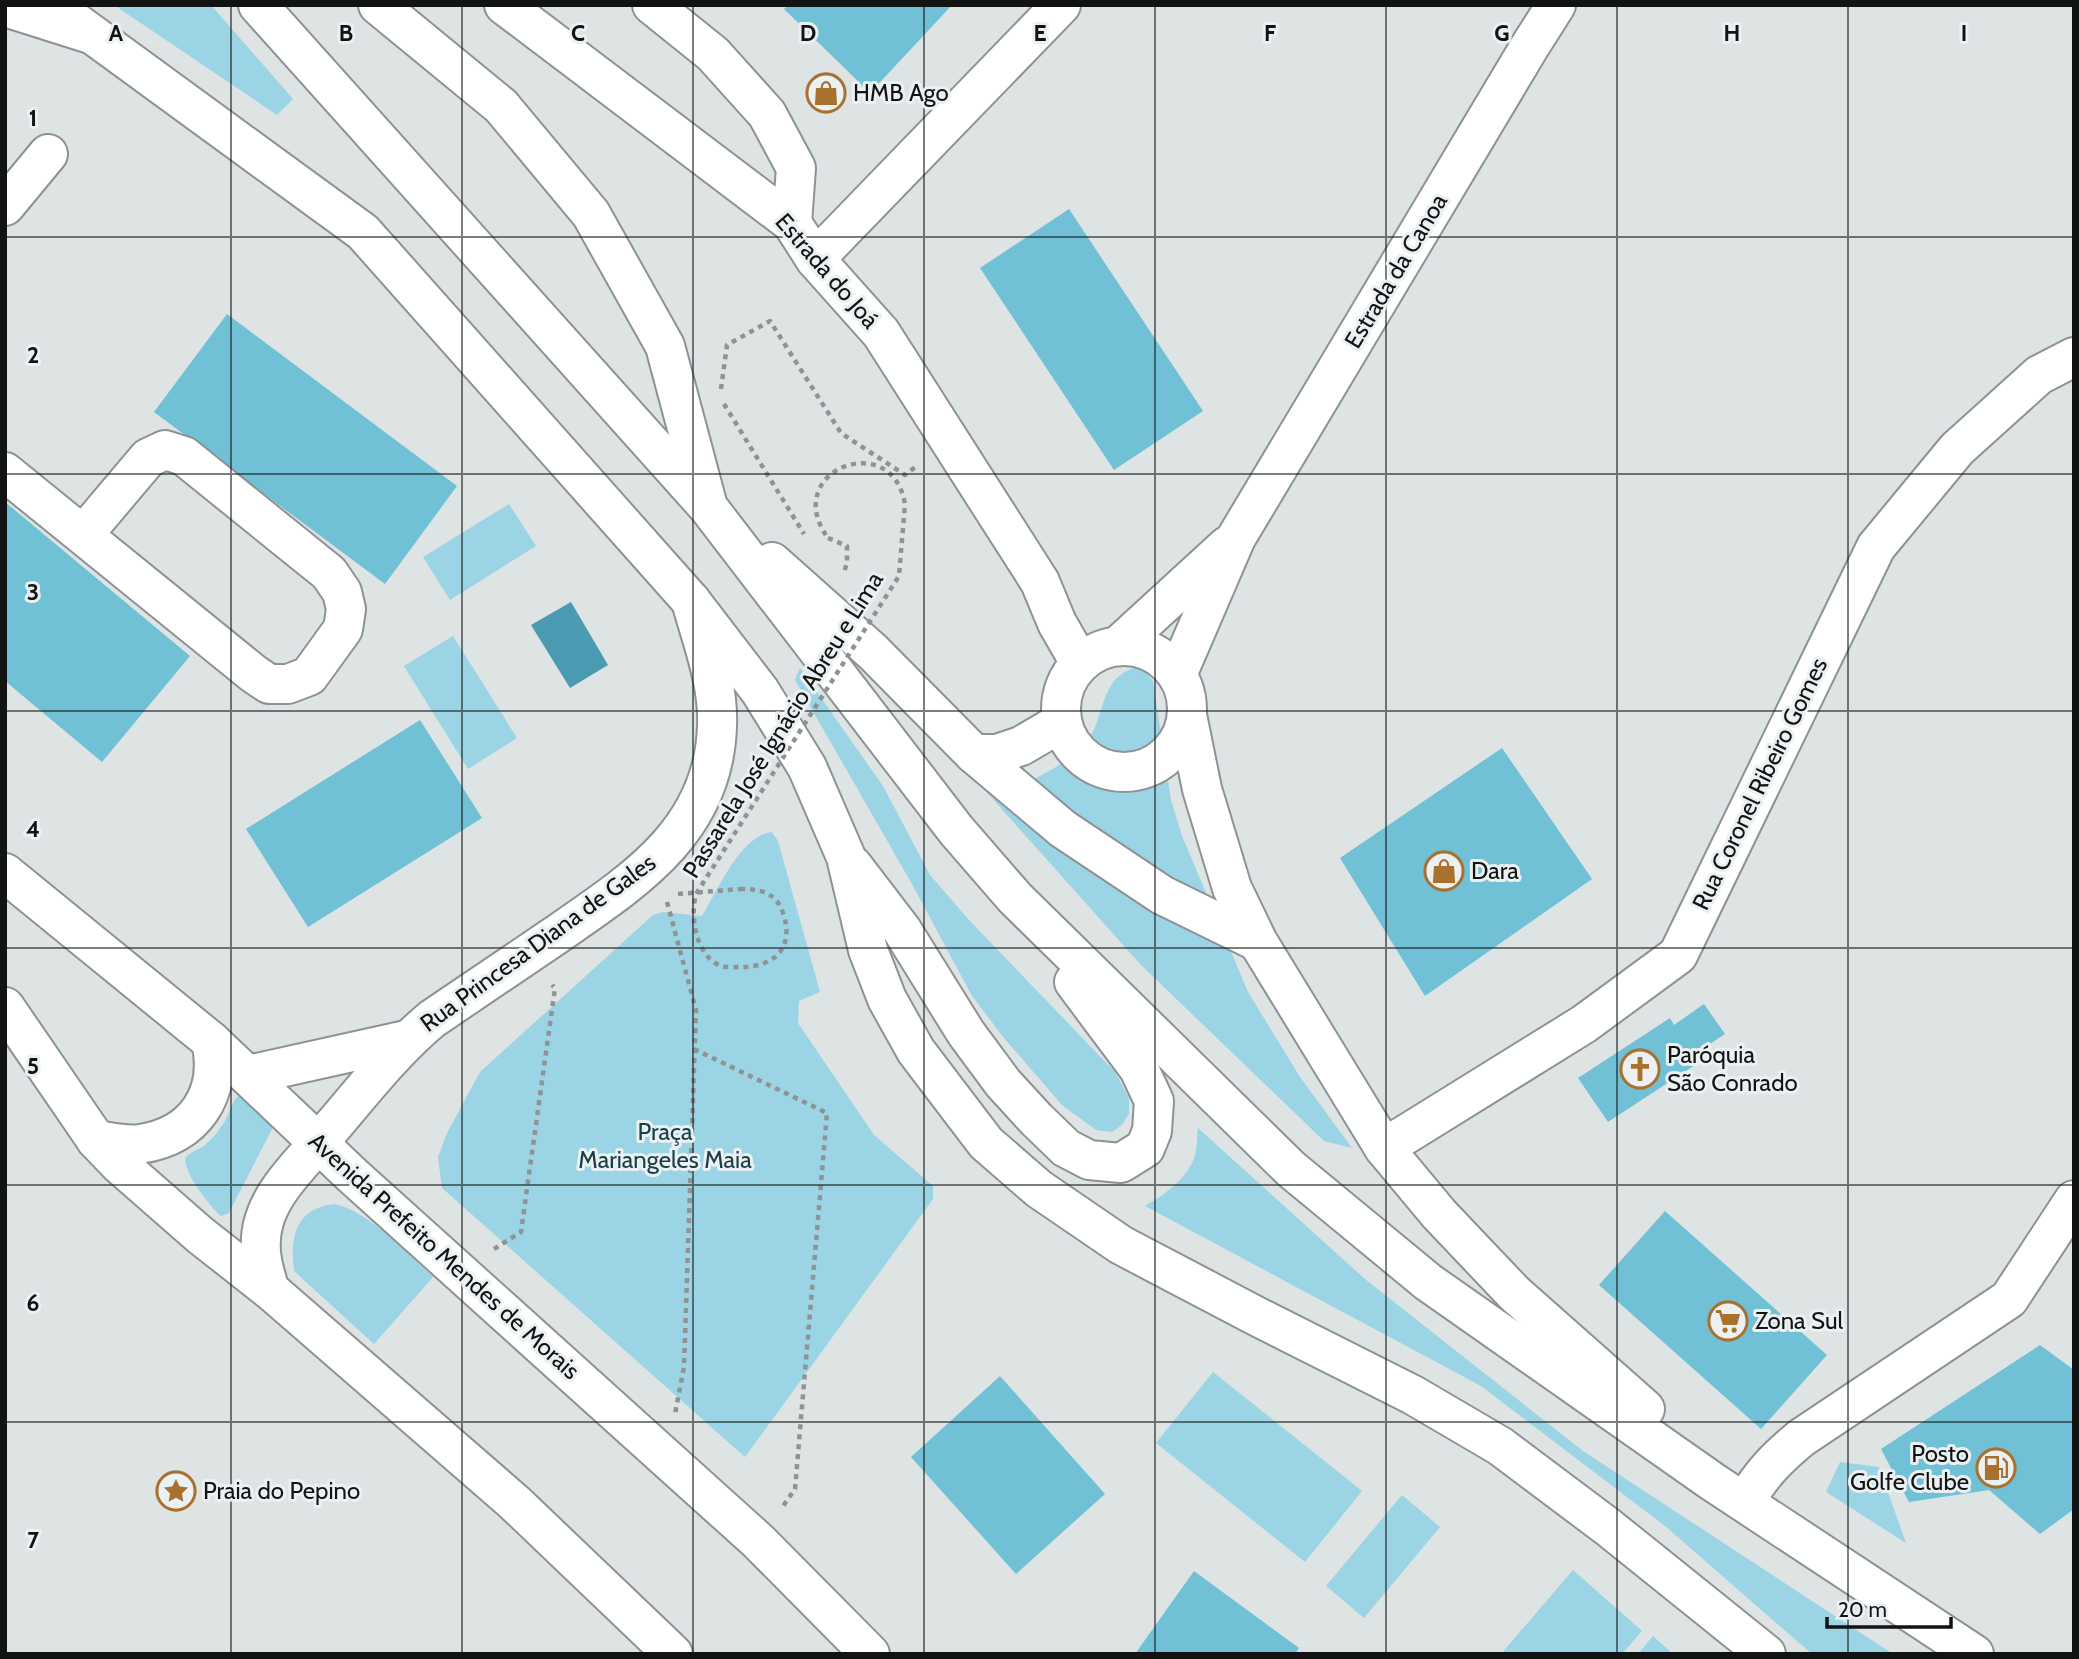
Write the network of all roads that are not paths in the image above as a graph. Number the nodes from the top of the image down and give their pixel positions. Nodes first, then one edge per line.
1 (52, 5) edge
2 (258, 5) edge
3 (378, 5) edge
4 (504, 5) edge
5 (652, 5) edge
6 (1061, 5) edge
7 (1556, 5) edge
8 (5, 7) edge
9 (91, 34) junction
10 (48, 154) dead end
11 (5, 206) edge
12 (792, 223) junction
13 (815, 259) junction
14 (2074, 357) edge
15 (5, 472) edge
16 (708, 507) junction
17 (83, 535) junction
18 (1236, 538) junction
19 (691, 601) junction
20 (1099, 653) junction
21 (1177, 675) junction
22 (1187, 715) junction
23 (1062, 722) junction
24 (974, 754) junction
25 (846, 857) junction
26 (5, 873) edge
27 (1015, 898) junction
28 (1258, 942) junction
29 (5, 1007) edge
30 (406, 1040) junction
31 (211, 1041) junction
32 (248, 1075) junction
33 (96, 1140) junction
34 (319, 1142) junction
35 (1384, 1148) junction
36 (2074, 1200) edge
37 (270, 1290) junction
38 (1713, 1482) junction
39 (1745, 1502) junction
40 (673, 1654) edge
41 (870, 1654) edge
42 (1766, 1654) edge
43 (1974, 1654) edge

1 - 9 main road
2 - 16 main road
3 - 16 main road
4 - 12 main road, Estrada do Joá
5 - 12 main road
6 - 13 main road
7 - 18 main road, Estrada da Canoa
8 - 9 main road
9 - 19 main road
10 - 11 main road
12 - 13 main road, Estrada do Joá
13 - 20 main road, Estrada do Joá
14 - 35 main road, Rua Coronel Ribeiro Gomes
15 - 17 main road
16 - 24 main road
16 - 27 main road
17 - 17 main road
18 - 20 main road, Estrada da Canoa
18 - 21 main road, Estrada da Canoa
19 - 25 main road
19 - 30 main road, Rua Princesa Diana de Gales
20 - 21 main road
20 - 23 main road
21 - 22 main road
22 - 23 main road
22 - 28 main road
23 - 24 main road
24 - 28 main road
25 - 27 main road
25 - 42 main road
26 - 31 main road, Avenida Prefeito Mendes de Morais
27 - 38 main road
28 - 35 main road
29 - 33 main road
30 - 32 main road
30 - 34 main road, Rua Princesa Diana de Gales
31 - 32 main road, Avenida Prefeito Mendes de Morais
31 - 33 main road
32 - 34 main road, Avenida Prefeito Mendes de Morais
33 - 37 main road
34 - 37 main road, Rua Princesa Diana de Gales
34 - 41 main road, Avenida Prefeito Mendes de Morais
35 - 38 main road
36 - 39 main road
37 - 40 main road
38 - 39 main road
39 - 43 main road

